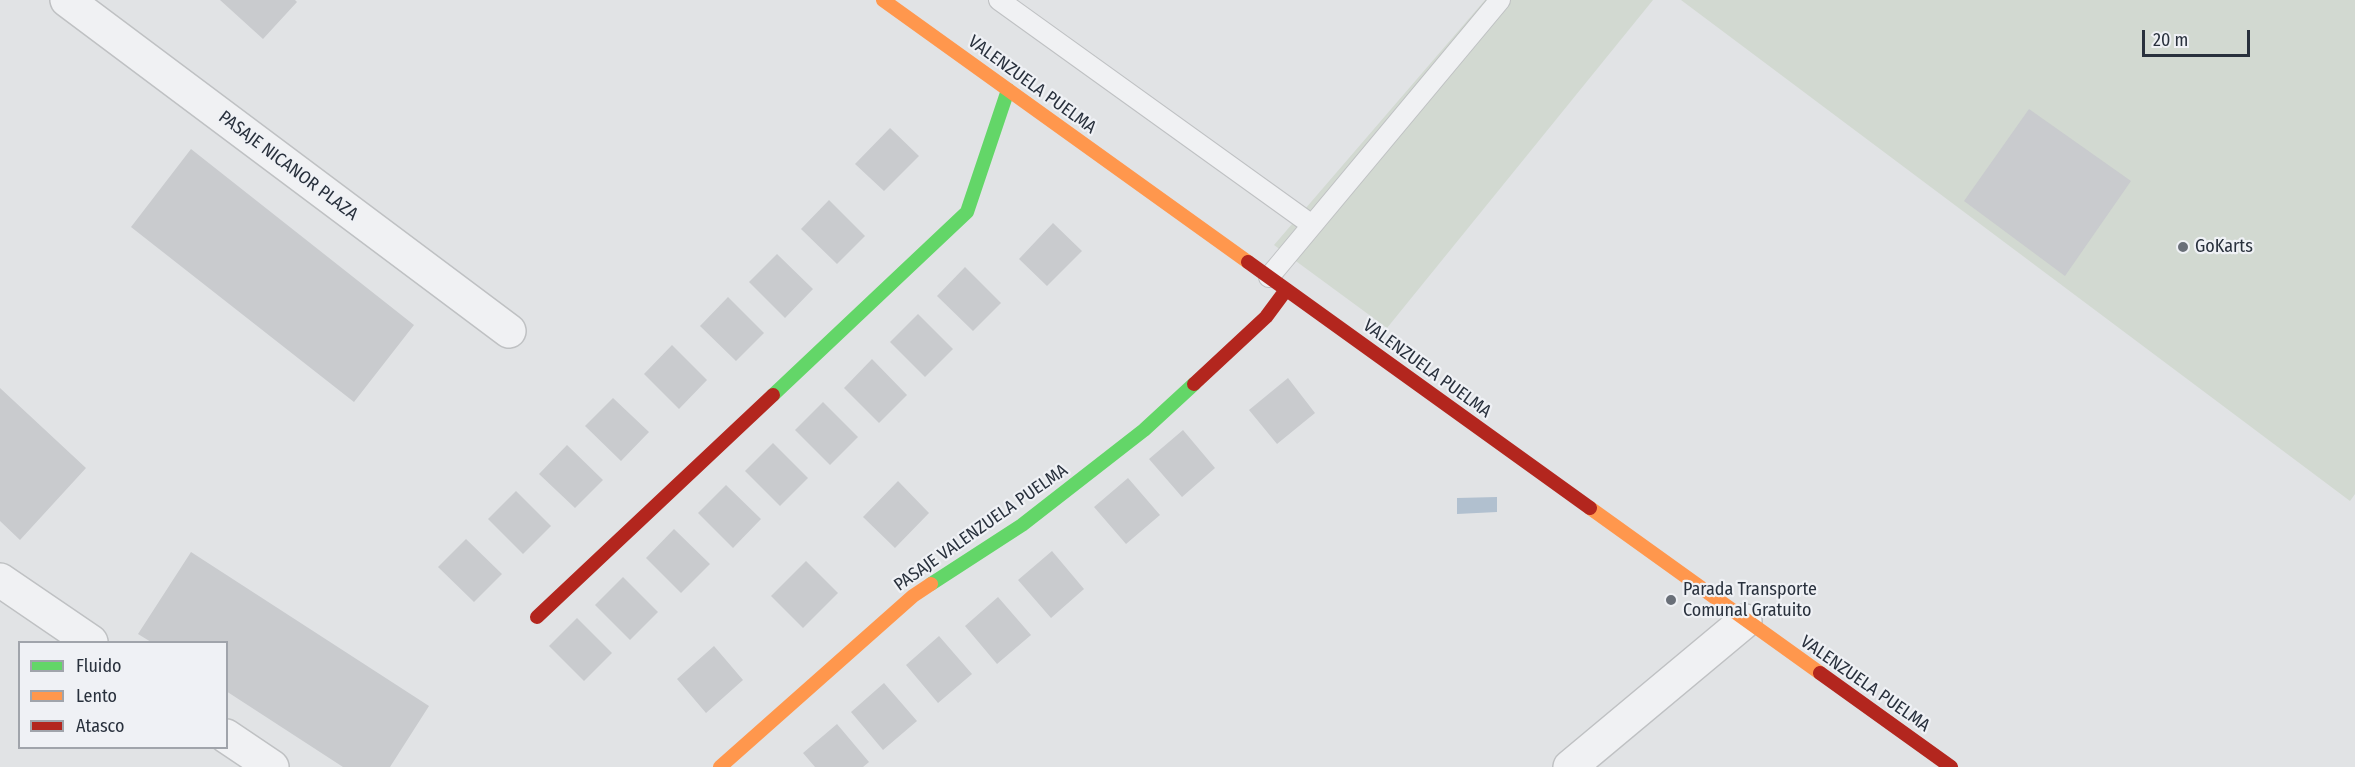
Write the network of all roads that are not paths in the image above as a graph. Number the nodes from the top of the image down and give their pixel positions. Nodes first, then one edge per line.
1 (67, 0) edge
2 (883, 0) edge
3 (999, 0) edge
4 (1500, 0) edge
5 (1008, 90) junction
6 (1312, 225) junction
7 (1269, 277) junction
8 (1286, 290) junction
9 (509, 331) dead end
10 (0, 580) edge
11 (537, 617) dead end
12 (1745, 621) junction
13 (90, 641) edge
14 (228, 737) edge
15 (272, 767) edge
16 (720, 767) edge
17 (1570, 767) edge
18 (1951, 767) edge

1 - 9 street, PASAJE NICANOR PLAZA
2 - 5 street, VALENZUELA PUELMA
3 - 6 lane
4 - 6 lane
5 - 7 street, VALENZUELA PUELMA
5 - 11 street
6 - 7 lane
7 - 8 street, VALENZUELA PUELMA
8 - 12 street, VALENZUELA PUELMA
8 - 16 street, PASAJE VALENZUELA PUELMA
10 - 13 street
12 - 17 street
12 - 18 street, VALENZUELA PUELMA
14 - 15 street

